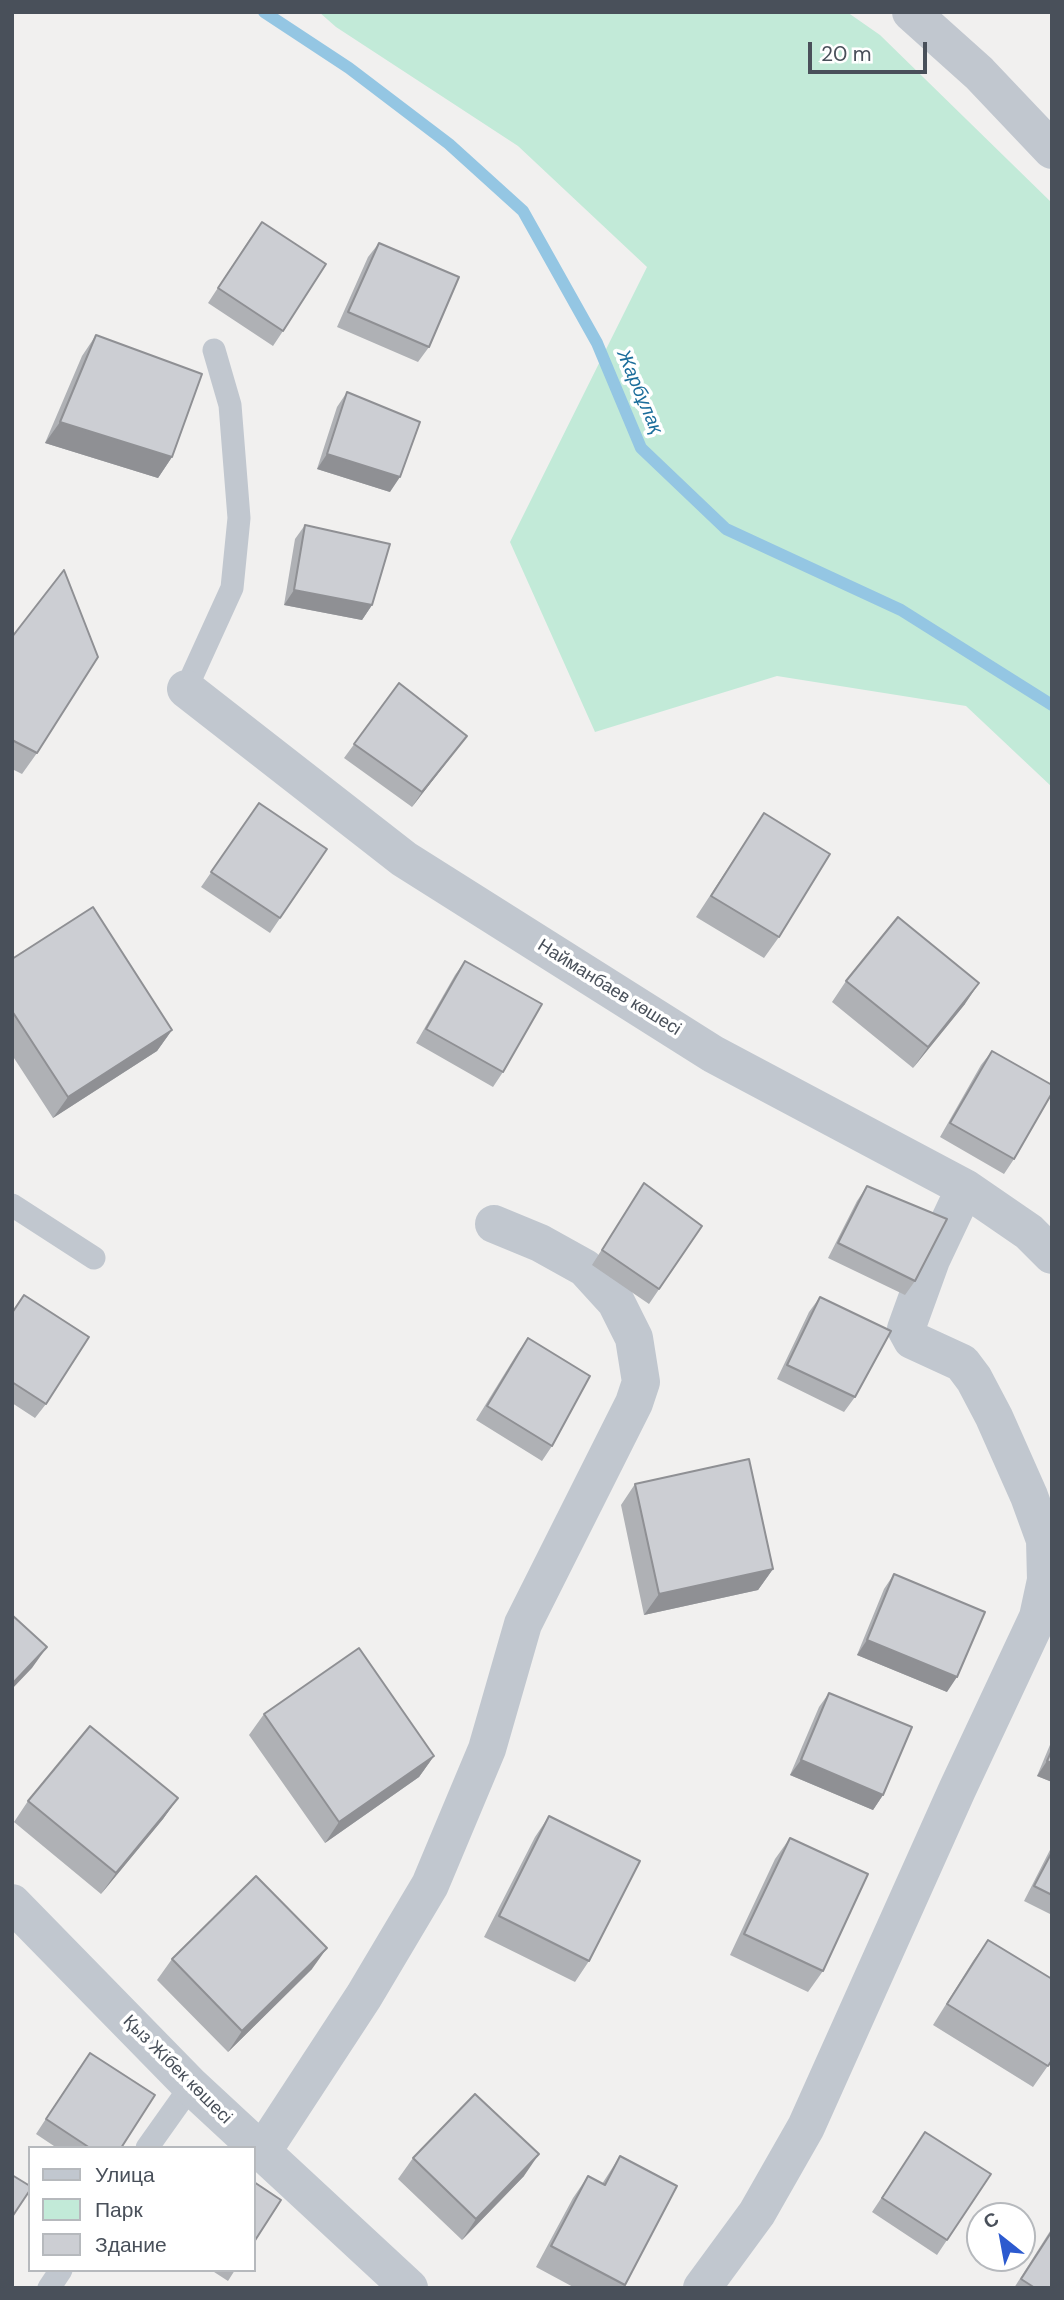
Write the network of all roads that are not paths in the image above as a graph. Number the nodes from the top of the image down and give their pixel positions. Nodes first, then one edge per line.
1 (911, 12) edge
2 (1052, 150) edge
3 (214, 350) dead end
4 (186, 690) joint
5 (965, 1188) junction
6 (12, 1205) edge
7 (494, 1224) dead end
8 (1052, 1255) edge
9 (94, 1258) dead end
10 (12, 1903) edge
11 (191, 2085) junction
12 (148, 2146) edge
13 (255, 2146) edge
14 (256, 2147) edge
15 (261, 2152) junction
16 (60, 2272) edge
17 (49, 2288) edge
18 (409, 2288) edge
19 (702, 2288) edge

1 - 2 street
3 - 4 lane
4 - 5 street, Найманбаев көшесі
5 - 8 street, Найманбаев көшесі
5 - 19 street
6 - 9 lane
7 - 15 street
10 - 11 street, Қыз Жібек көшесі
11 - 12 lane
11 - 13 street, Қыз Жібек көшесі
14 - 15 street, Қыз Жібек көшесі
15 - 18 street, Қыз Жібек көшесі
16 - 17 lane

